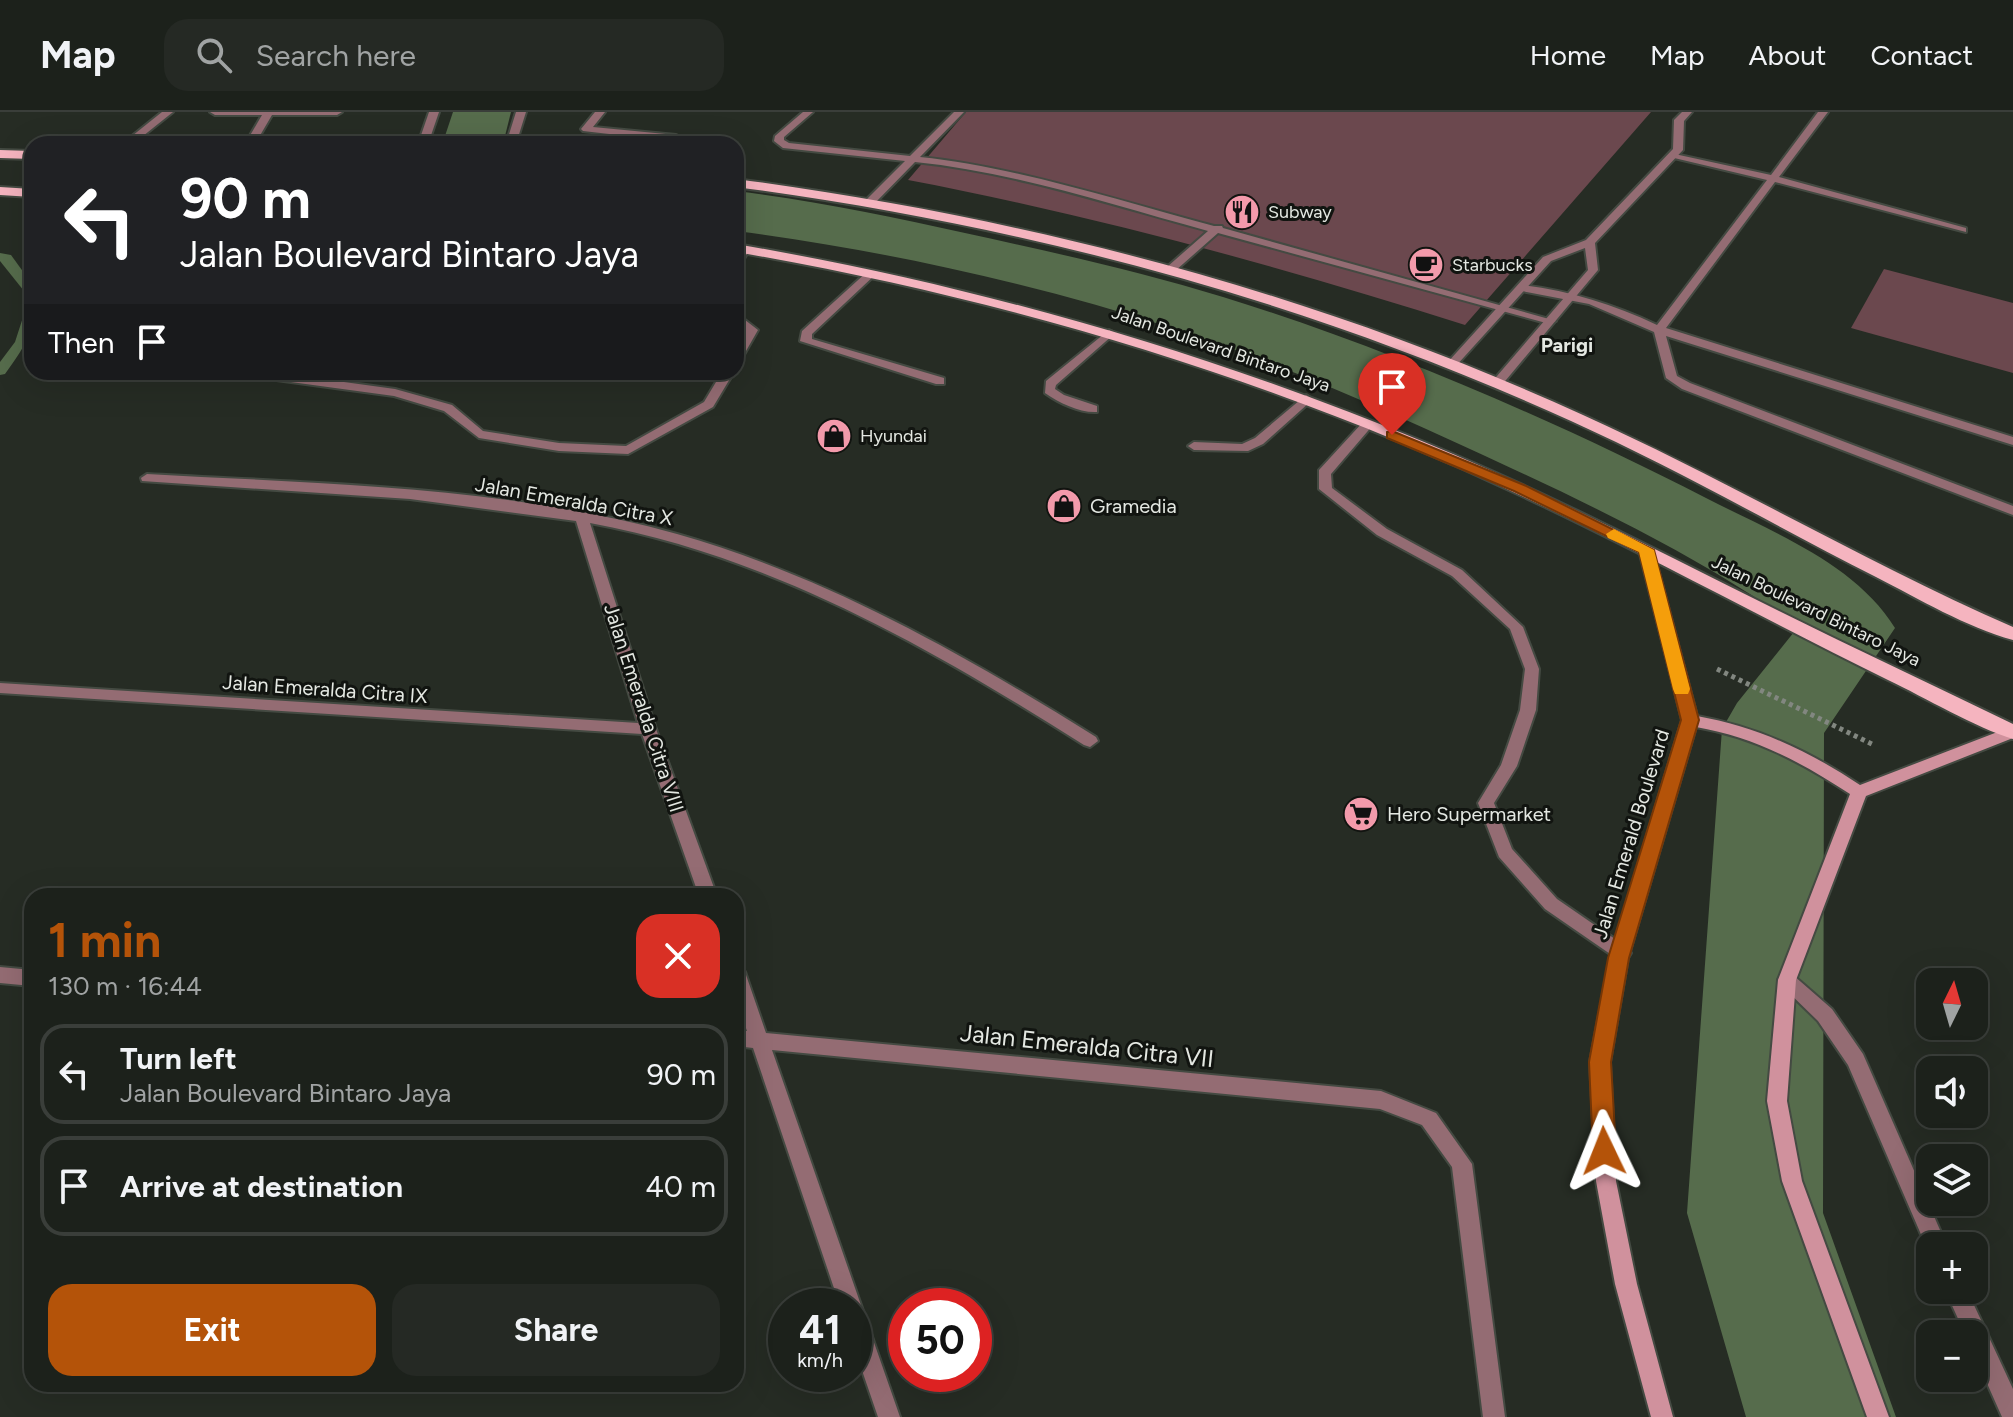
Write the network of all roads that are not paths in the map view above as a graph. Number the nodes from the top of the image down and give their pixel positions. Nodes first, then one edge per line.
1 (168, 112) edge
2 (215, 112) edge
3 (337, 112) edge
4 (434, 112) edge
5 (521, 112) edge
6 (600, 112) edge
7 (808, 112) edge
8 (959, 112) edge
9 (1687, 112) edge
10 (1823, 112) edge
11 (268, 113) edge
12 (137, 136) edge
13 (255, 136) edge
14 (426, 136) edge
15 (514, 136) edge
16 (656, 136) edge
17 (0, 154) edge
18 (24, 155) edge
19 (1673, 155) junction
20 (912, 159) junction
21 (1773, 178) junction
22 (744, 184) edge
23 (0, 191) edge
24 (24, 192) edge
25 (870, 202) junction
26 (1218, 228) junction
27 (1962, 230) dead end
28 (1590, 242) junction
29 (744, 254) edge
30 (1171, 269) junction
31 (872, 273) junction
32 (1522, 288) junction
33 (1574, 294) junction
34 (1505, 306) junction
35 (1550, 321) junction
36 (744, 323) edge
37 (1659, 330) junction
38 (1109, 333) junction
39 (744, 344) edge
40 (1451, 365) junction
41 (298, 380) edge
42 (723, 380) edge
43 (940, 381) dead end
44 (1497, 383) junction
45 (1306, 399) junction
46 (1093, 409) dead end
47 (1367, 425) junction
48 (2013, 441) edge
49 (1194, 446) dead end
50 (147, 478) dead end
51 (2013, 511) edge
52 (582, 518) junction
53 (1646, 550) junction
54 (2009, 632) edge
55 (0, 688) edge
56 (1690, 720) junction
57 (648, 729) junction
58 (2013, 732) edge
59 (1090, 741) dead end
60 (1859, 792) junction
61 (705, 888) edge
62 (1622, 953) junction
63 (0, 975) edge
64 (24, 977) edge
65 (1787, 980) junction
66 (744, 994) edge
67 (744, 1039) edge
68 (761, 1040) junction
69 (1930, 1232) edge
70 (845, 1288) edge
71 (1962, 1304) edge
72 (872, 1367) edge
73 (2013, 1415) edge
74 (889, 1417) edge
75 (1494, 1417) edge
76 (1662, 1417) edge
77 (1878, 1417) edge

1 - 12 street
2 - 11 street
3 - 11 street
4 - 14 street
5 - 15 street
6 - 16 street
7 - 20 street
8 - 20 street
9 - 19 street
10 - 21 street
11 - 13 street
17 - 18 main road
19 - 21 street
19 - 28 street
20 - 25 street
20 - 26 street
21 - 27 street
21 - 37 street
22 - 25 main road
23 - 24 main road
25 - 30 main road
26 - 30 street
26 - 34 street
28 - 32 street
28 - 33 street
29 - 31 main road, Jalan Boulevard Bintaro Jaya
30 - 40 main road
31 - 38 main road, Jalan Boulevard Bintaro Jaya
31 - 43 street
32 - 33 street
32 - 34 street
33 - 35 street
33 - 37 street
34 - 35 street
34 - 40 street
35 - 44 street
36 - 39 street
37 - 48 street
37 - 51 street
38 - 45 main road, Jalan Boulevard Bintaro Jaya
38 - 46 street
40 - 44 main road
41 - 42 street
44 - 54 main road
45 - 47 main road, Jalan Boulevard Bintaro Jaya
45 - 49 street
47 - 53 main road, Jalan Boulevard Bintaro Jaya
47 - 62 street
50 - 52 street, Jalan Emeralda Citra X
52 - 57 street, Jalan Emeralda Citra VIII
52 - 59 street, Jalan Emeralda Citra X
53 - 56 main road, Jalan Emerald Boulevard
53 - 58 main road, Jalan Boulevard Bintaro Jaya
55 - 57 street, Jalan Emeralda Citra IX
56 - 60 main road
56 - 62 main road, Jalan Emerald Boulevard
57 - 61 street, Jalan Emeralda Citra VIII
58 - 60 main road
60 - 65 main road
62 - 76 main road, Jalan Emerald Boulevard
63 - 64 street
65 - 69 street
65 - 77 main road
66 - 68 street
67 - 68 street, Jalan Emeralda Citra VII
68 - 70 street
68 - 75 street, Jalan Emeralda Citra VII
71 - 73 street
72 - 74 street

